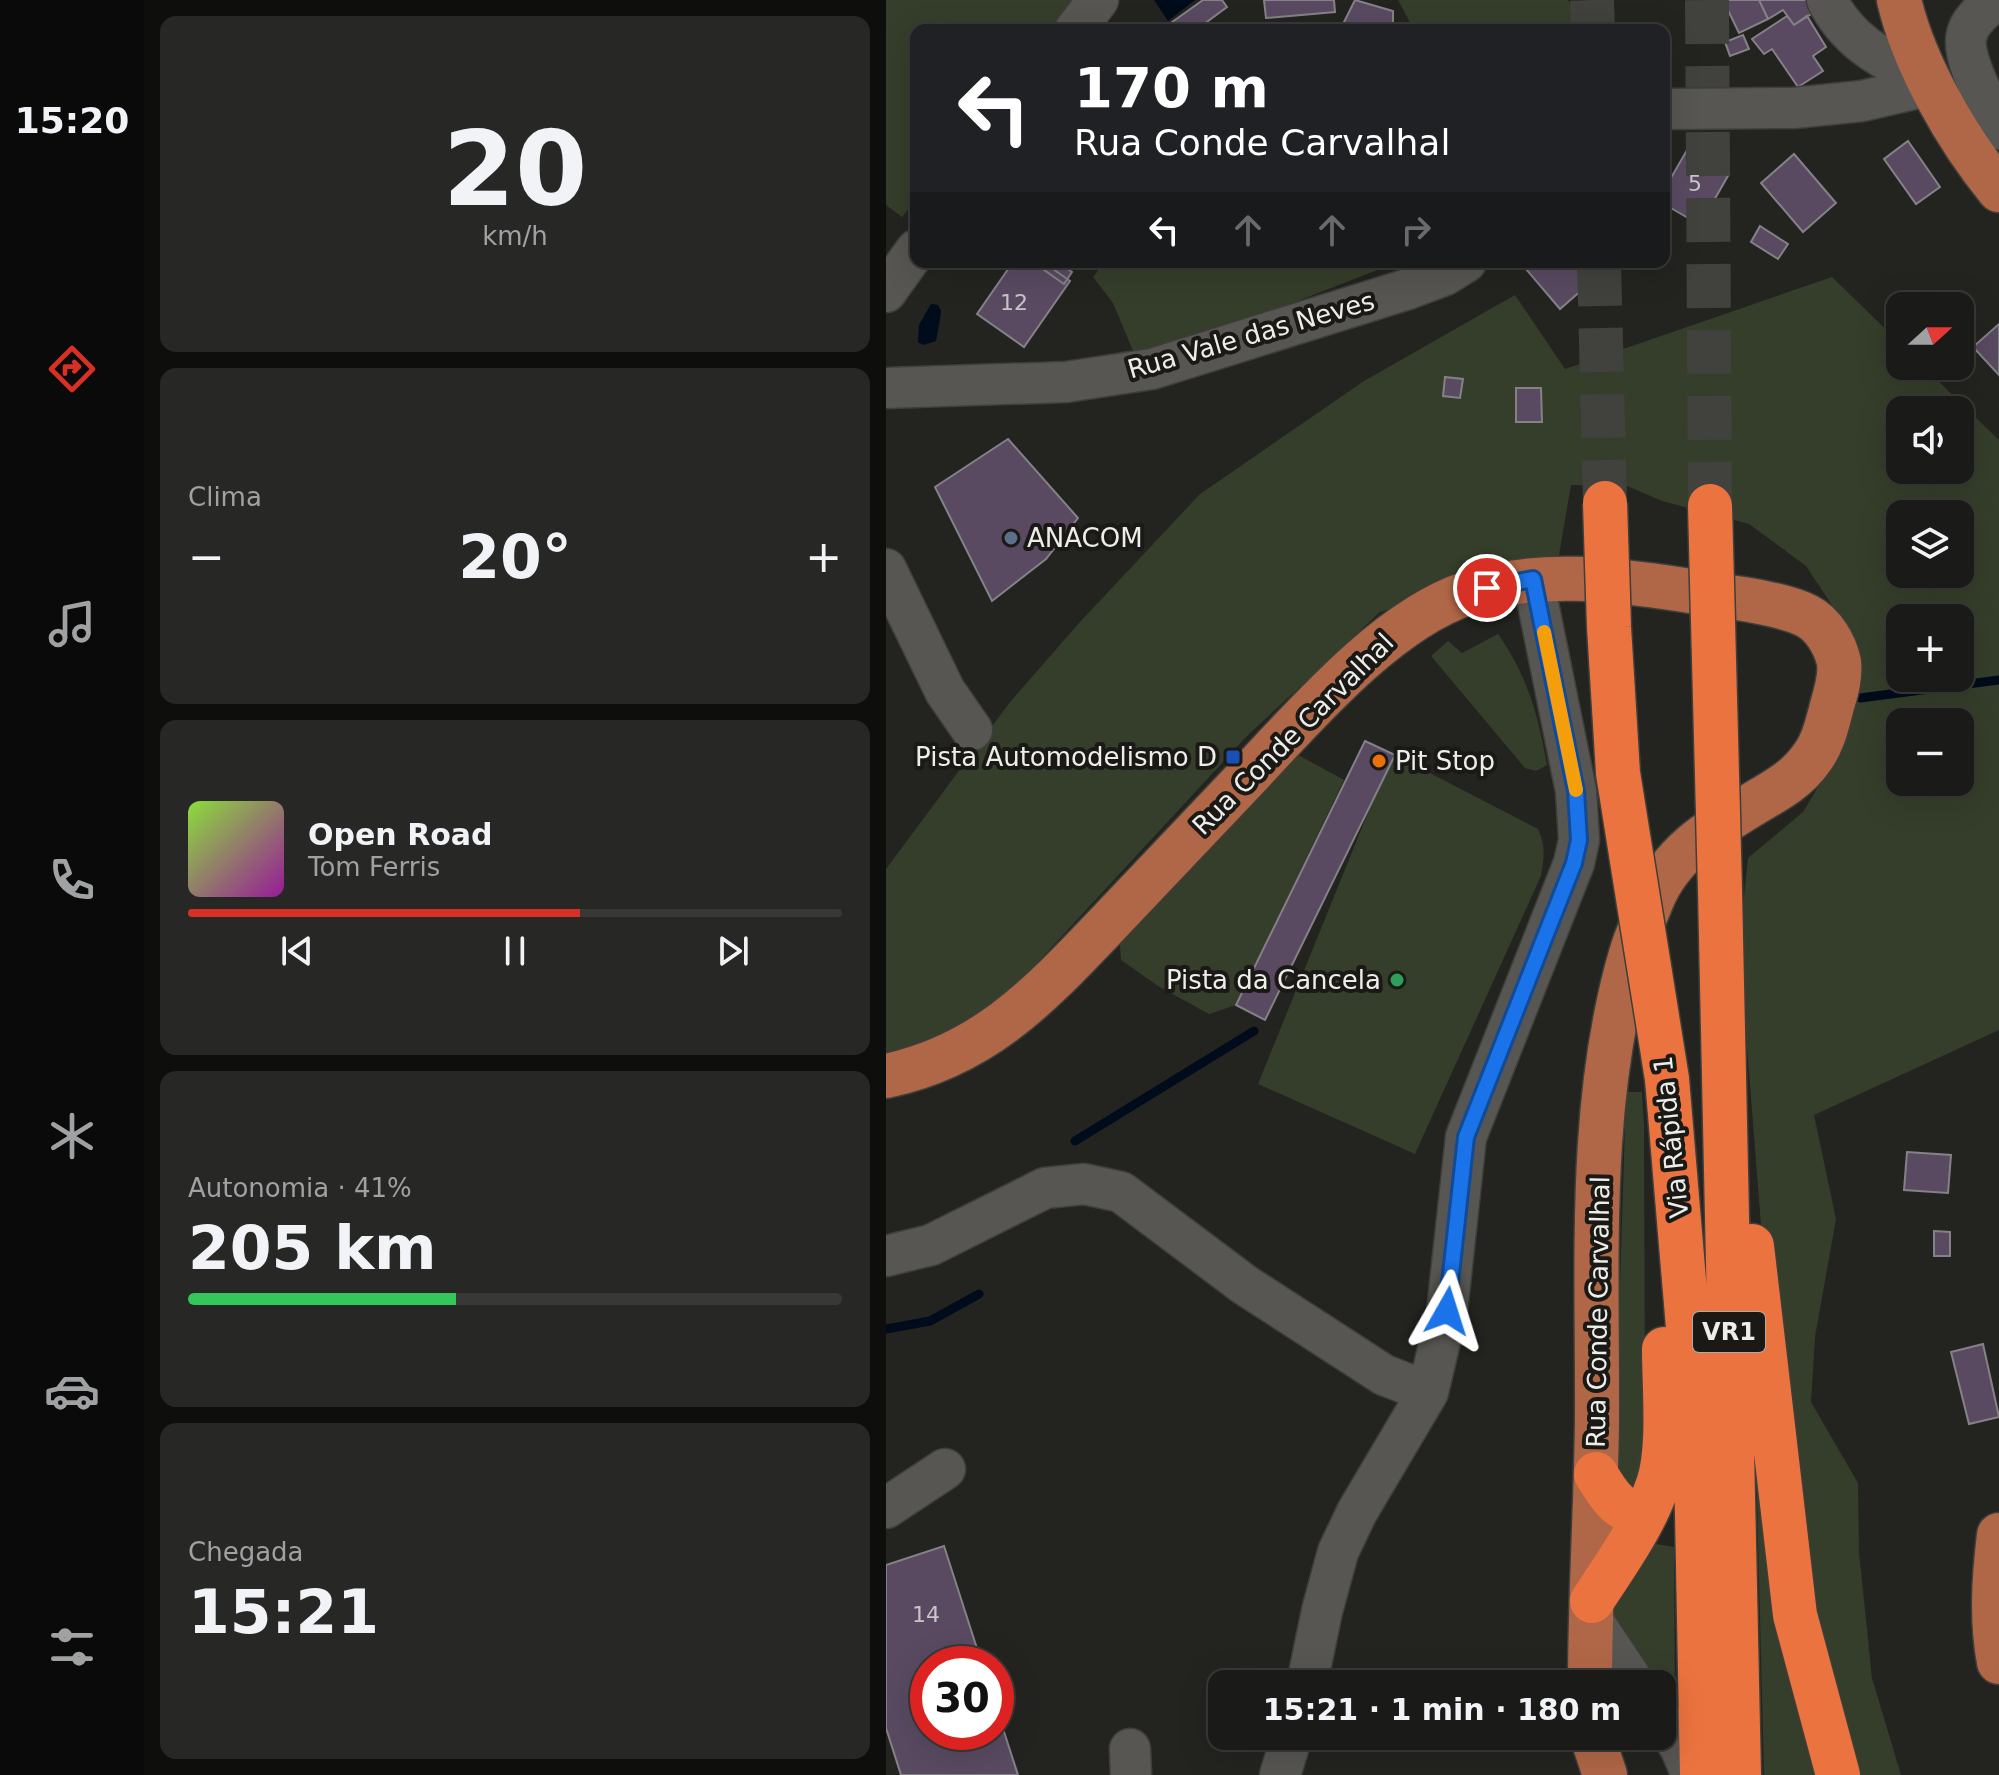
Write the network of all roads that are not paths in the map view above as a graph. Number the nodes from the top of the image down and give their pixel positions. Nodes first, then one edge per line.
1 (1098, 0) edge
2 (1827, 0) edge
3 (1899, 0) edge
4 (1995, 0) edge
5 (1080, 24) edge
6 (1931, 85) junction
7 (1670, 109) edge
8 (1999, 129) edge
9 (1997, 183) edge
10 (910, 258) edge
11 (1456, 268) edge
12 (886, 292) edge
13 (886, 388) edge
14 (1605, 503) tunnel mouth
15 (1710, 506) tunnel mouth
16 (886, 569) edge
17 (1533, 579) junction
18 (972, 730) dead end
19 (1722, 1053) junction
20 (886, 1076) edge
21 (1668, 1091) junction
22 (886, 1256) edge
23 (1428, 1392) junction
24 (945, 1469) dead end
25 (1596, 1474) junction
26 (1649, 1507) junction
27 (886, 1508) edge
28 (1999, 1535) edge
29 (1591, 1610) junction
30 (1999, 1662) edge
31 (1310, 1670) edge
32 (1590, 1670) edge
33 (1627, 1670) edge
34 (1676, 1741) edge
35 (1288, 1750) edge
36 (1597, 1750) edge
37 (1280, 1775) edge
38 (1605, 1775) edge
39 (1692, 1775) edge
40 (1702, 1775) edge
41 (1739, 1775) edge
42 (1838, 1775) edge

1 - 5 street
2 - 6 street
3 - 6 main road
4 - 8 street
6 - 7 street
6 - 9 main road
10 - 12 street
11 - 13 street, Rua Vale das Neves
14 - 21 highway, Via Rápida 1 / VR1, bridge
15 - 19 highway, Via Rápida 1 / VR1, bridge
16 - 18 street
17 - 20 main road, Rua Conde Carvalhal
17 - 23 street
17 - 25 main road, Rua Conde Carvalhal
19 - 41 highway, Via Rápida 1 / VR1
19 - 42 highway
21 - 26 highway
21 - 40 highway, Via Rápida 1 / VR1
22 - 23 street
23 - 31 street
24 - 27 street
25 - 26 highway
25 - 29 main road, Rua Conde Carvalhal
26 - 29 highway
28 - 30 main road
29 - 32 main road, Rua Conde Carvalhal
29 - 33 street
34 - 39 street
35 - 37 street
36 - 38 main road

